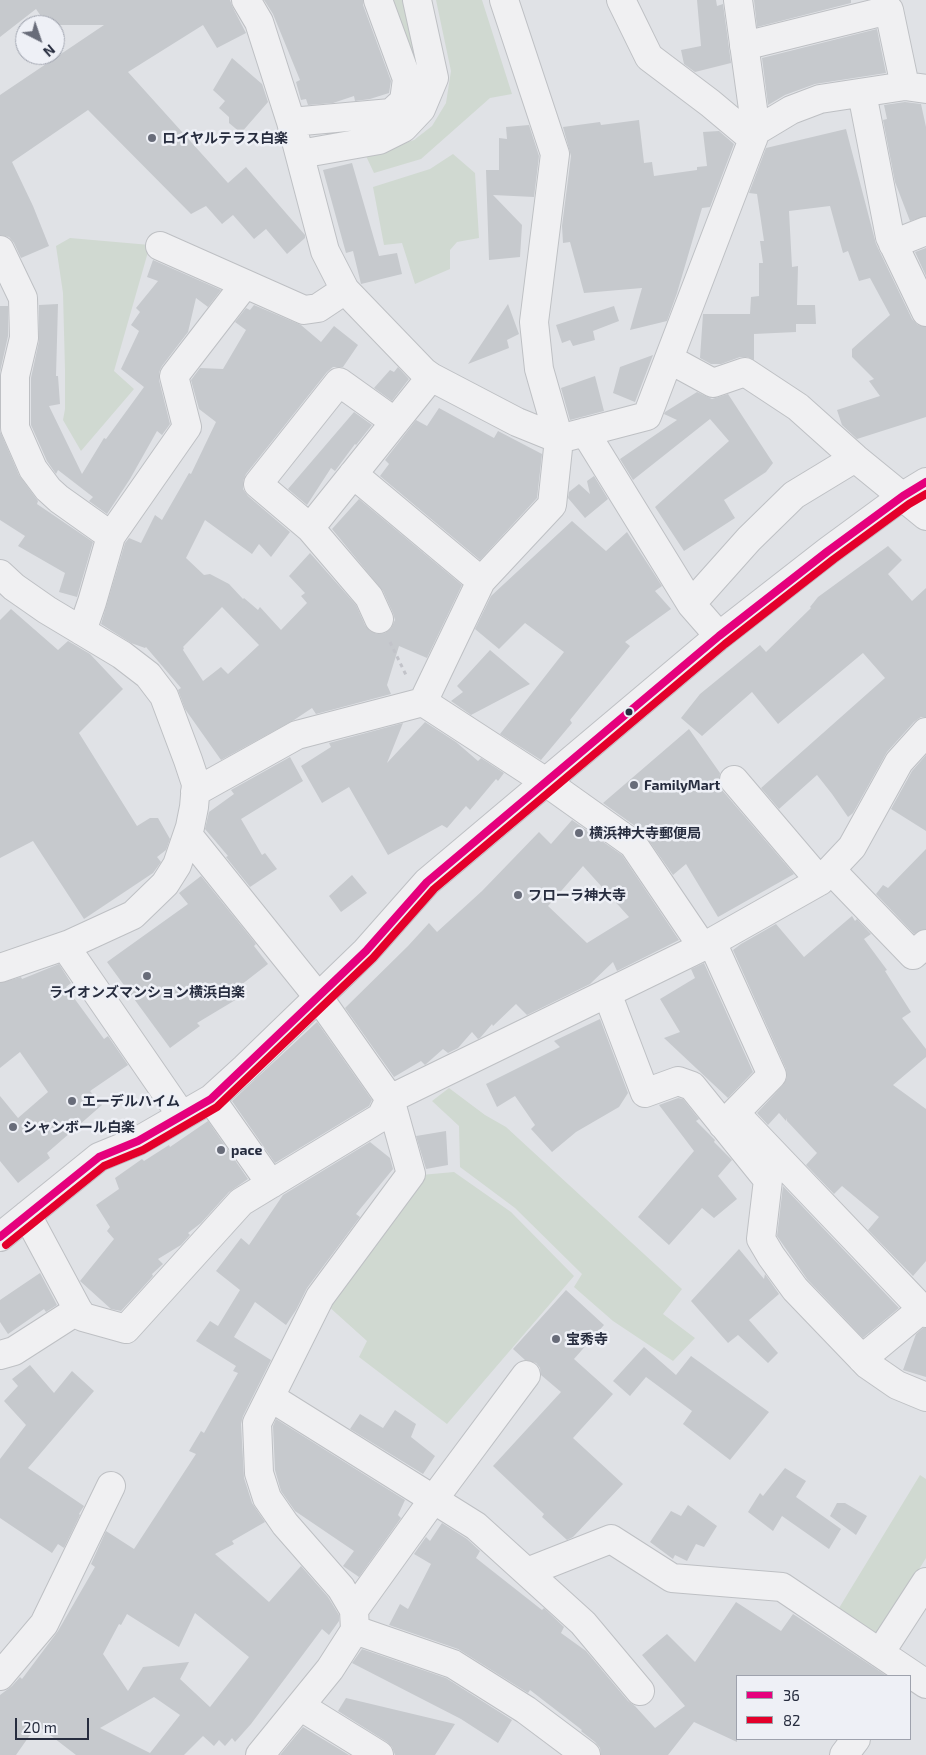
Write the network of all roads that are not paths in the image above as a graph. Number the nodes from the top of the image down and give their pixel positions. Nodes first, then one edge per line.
1 (246, 0) edge
2 (378, 0) edge
3 (417, 0) edge
4 (504, 0) edge
5 (621, 0) edge
6 (738, 0) edge
7 (744, 46) junction
8 (916, 88) edge
9 (862, 92) junction
10 (291, 122) junction
11 (755, 135) junction
12 (300, 154) junction
13 (926, 231) edge
14 (893, 244) junction
15 (160, 246) dead end
16 (0, 250) edge
17 (246, 284) junction
18 (345, 290) junction
19 (926, 312) edge
20 (669, 359) junction
21 (431, 377) junction
22 (395, 422) junction
23 (586, 432) junction
24 (559, 439) junction
25 (855, 458) junction
26 (353, 474) junction
27 (926, 482) edge
28 (903, 496) junction
29 (926, 516) edge
30 (310, 528) junction
31 (111, 536) junction
32 (0, 574) edge
33 (481, 581) junction
34 (691, 604) junction
35 (379, 619) road end
36 (82, 631) junction
37 (719, 636) junction
38 (421, 702) junction
39 (926, 732) edge
40 (734, 780) dead end
41 (546, 782) junction
42 (195, 792) junction
43 (188, 835) junction
44 (825, 875) junction
45 (707, 944) junction
46 (926, 944) edge
47 (65, 946) junction
48 (0, 968) edge
49 (607, 993) junction
50 (319, 998) junction
51 (211, 1098) junction
52 (390, 1099) junction
53 (182, 1116) junction
54 (728, 1119) junction
55 (271, 1184) junction
56 (28, 1215) junction
57 (0, 1237) edge
58 (922, 1301) edge
59 (78, 1310) junction
60 (0, 1355) edge
61 (862, 1359) junction
62 (526, 1375) dead end
63 (270, 1397) junction
64 (926, 1397) edge
65 (111, 1486) dead end
66 (433, 1500) junction
67 (527, 1572) junction
68 (926, 1582) edge
69 (355, 1620) junction
70 (880, 1653) junction
71 (908, 1675) edge
72 (0, 1676) edge
73 (640, 1691) dead end
74 (300, 1706) junction
75 (855, 1740) edge
76 (260, 1755) edge
77 (379, 1755) edge
78 (586, 1755) edge
79 (844, 1755) edge

1 - 10 street
2 - 10 street
3 - 12 street
4 - 24 street
5 - 11 street
6 - 7 street
7 - 8 street
7 - 11 street
8 - 9 street
9 - 11 street
9 - 14 street
10 - 12 street
11 - 20 street
12 - 18 street
13 - 14 street
14 - 19 street
15 - 17 street
16 - 31 street
17 - 18 street
17 - 31 street
18 - 21 street
20 - 23 street
20 - 25 street
21 - 22 street
21 - 24 street
22 - 26 street
22 - 30 street
23 - 24 street
23 - 34 street
24 - 33 street
25 - 28 street
25 - 34 street
26 - 30 street
26 - 33 street
27 - 28 street
28 - 29 street
28 - 37 street
30 - 35 street
31 - 36 street
32 - 36 street
33 - 38 street
34 - 37 street
36 - 42 street
37 - 41 street
38 - 41 street
38 - 42 street
39 - 44 street
40 - 44 street
41 - 45 street
41 - 50 street
42 - 43 street
43 - 47 street
43 - 50 street
44 - 45 street
44 - 46 street
45 - 49 street
45 - 54 street
47 - 48 street
47 - 53 street
49 - 52 street
49 - 54 street
50 - 51 street
50 - 52 street
51 - 53 street
51 - 55 street
52 - 55 street
52 - 63 street
53 - 56 street
54 - 58 street
54 - 61 street
55 - 59 street
56 - 57 street
56 - 59 street
58 - 61 street
59 - 60 street
61 - 64 street
62 - 66 street
63 - 66 street
63 - 69 street
65 - 72 street
66 - 67 street
66 - 69 street
67 - 70 street
67 - 73 street
68 - 70 street
69 - 74 street
69 - 78 street
70 - 71 street
74 - 76 street
74 - 77 street
75 - 79 street

